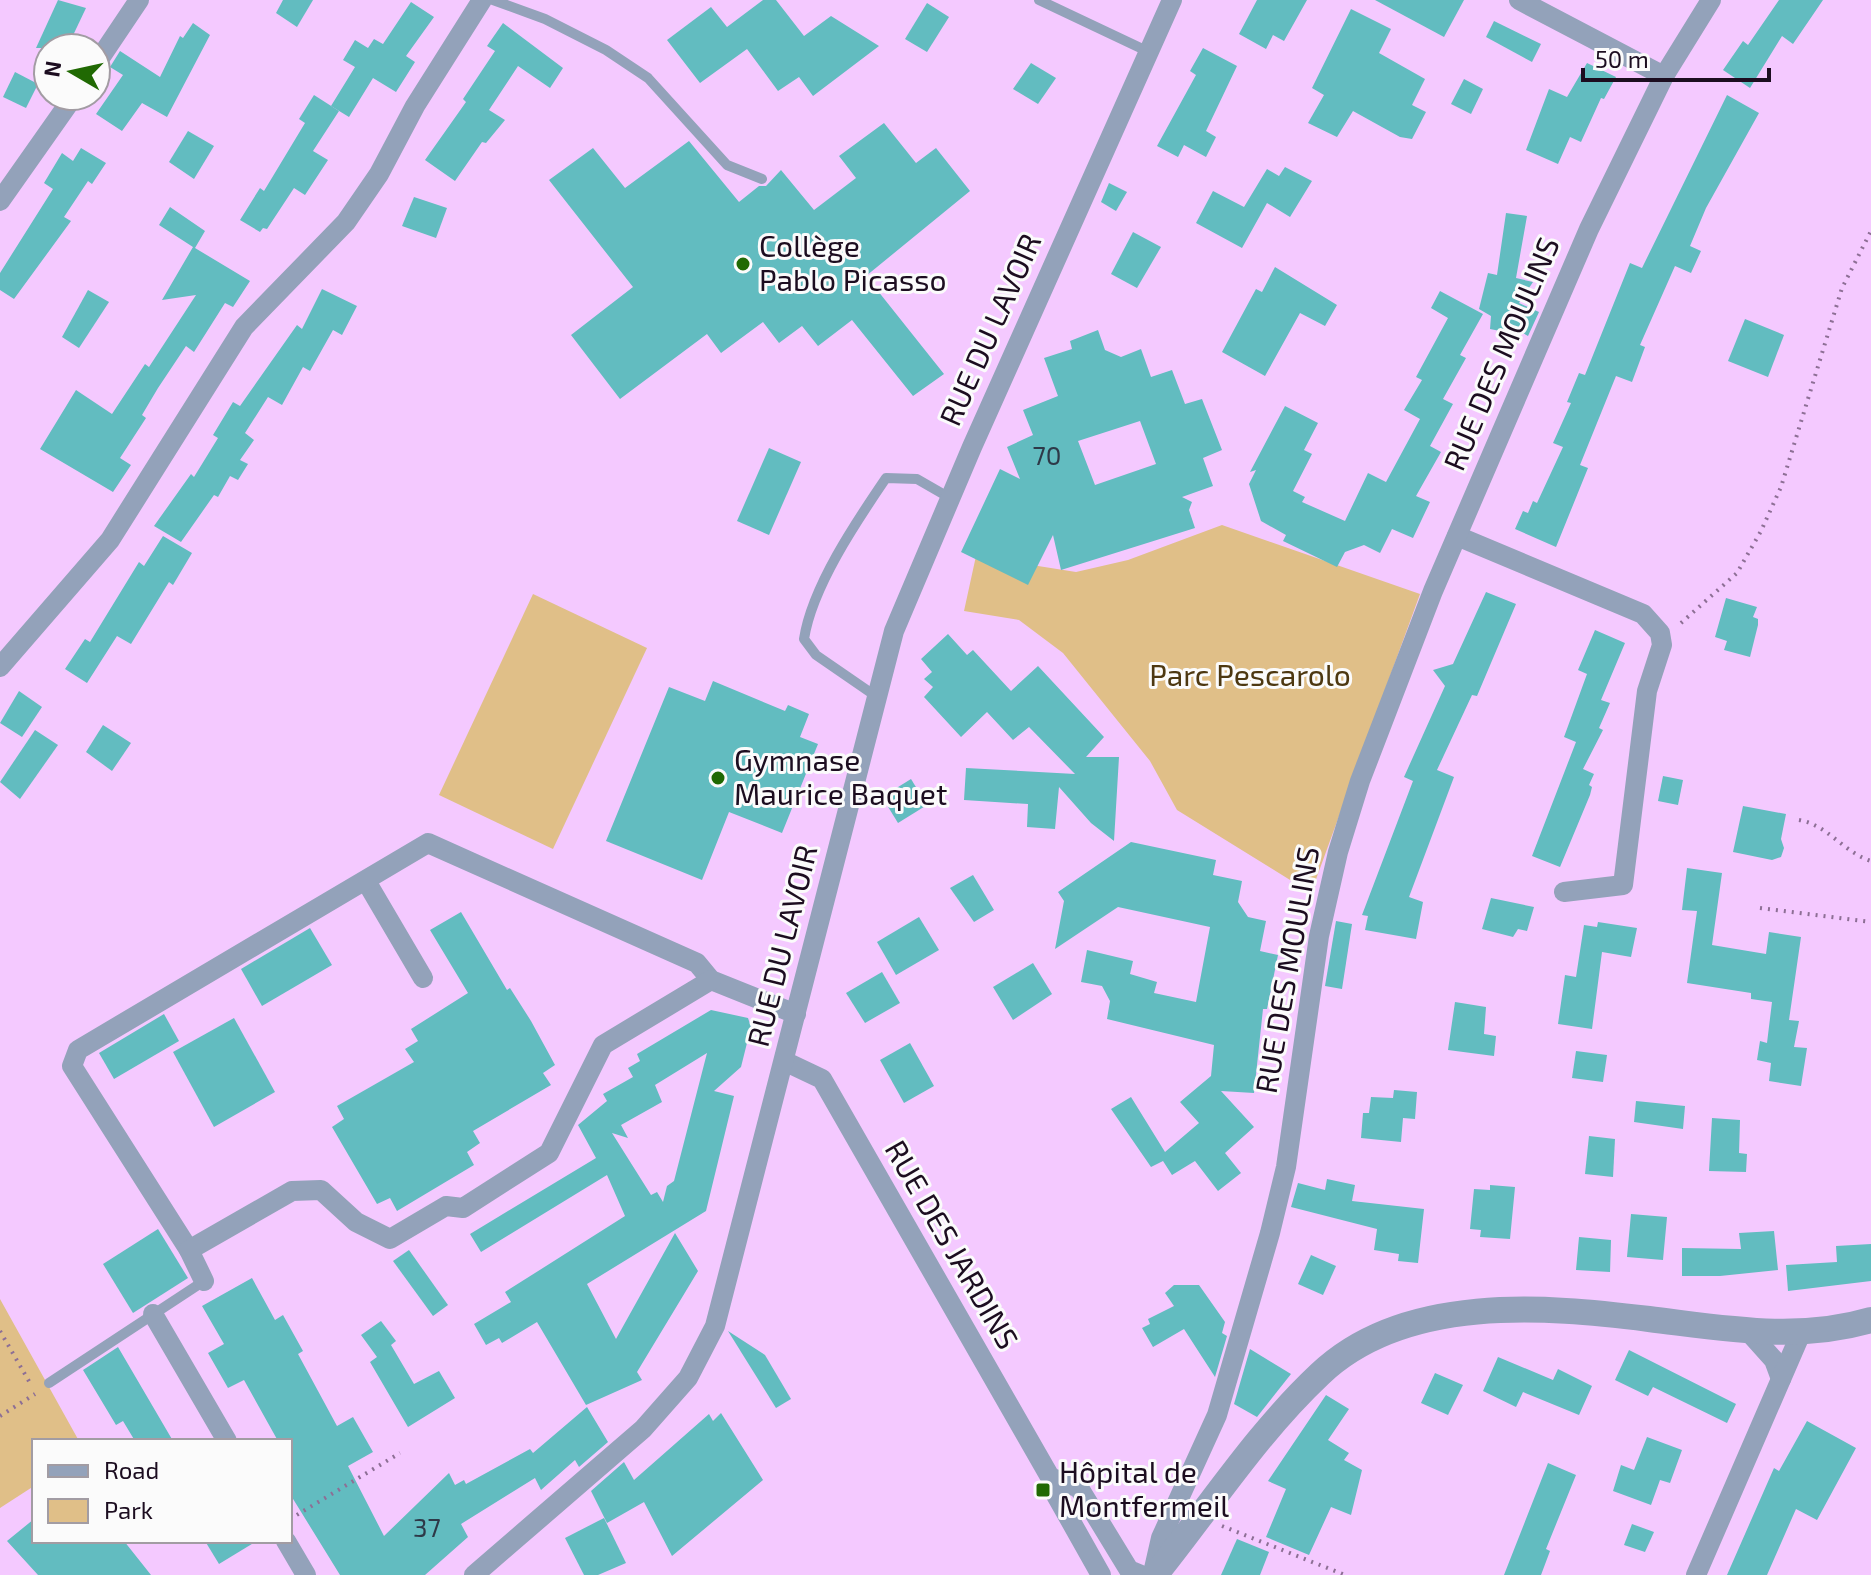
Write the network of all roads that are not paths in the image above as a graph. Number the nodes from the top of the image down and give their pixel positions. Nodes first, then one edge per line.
1 (139, 0) edge
2 (482, 0) edge
3 (493, 0) edge
4 (1039, 0) edge
5 (1172, 0) edge
6 (1519, 0) edge
7 (1711, 0) edge
8 (112, 40) edge
9 (1149, 52) junction
10 (1664, 76) junction
11 (63, 112) edge
12 (762, 179) dead end
13 (0, 201) edge
14 (950, 498) junction
15 (1457, 536) junction
16 (0, 667) edge
17 (877, 697) junction
18 (366, 881) junction
19 (1564, 892) dead end
20 (423, 978) dead end
21 (711, 980) junction
22 (796, 1014) junction
23 (784, 1061) junction
24 (189, 1250) junction
25 (204, 1281) joint
26 (153, 1314) junction
27 (1871, 1320) edge
28 (1748, 1331) junction
29 (1801, 1333) junction
30 (1781, 1379) junction
31 (49, 1383) dead end
32 (226, 1439) edge
33 (1053, 1486) junction
34 (1194, 1513) junction
35 (287, 1543) edge
36 (306, 1575) edge
37 (474, 1575) edge
38 (1101, 1575) edge
39 (1141, 1575) edge
40 (1153, 1575) edge
41 (1696, 1575) edge

1 - 8 street
2 - 16 street
3 - 12 lane
4 - 9 lane
5 - 9 street, RUE DU LAVOIR
6 - 10 street
7 - 10 street, RUE DES MOULINS
9 - 14 street, RUE DU LAVOIR
10 - 15 street, RUE DES MOULINS
11 - 13 street
14 - 17 street, RUE DU LAVOIR
14 - 17 lane
15 - 19 street
15 - 34 street, RUE DES MOULINS
17 - 22 street, RUE DU LAVOIR
18 - 20 street
18 - 21 street
18 - 24 street
21 - 22 street
21 - 24 street
22 - 23 street, RUE DU LAVOIR
23 - 33 street, RUE DES JARDINS
23 - 37 street, RUE DU LAVOIR
24 - 25 street
25 - 26 lane
26 - 31 lane
26 - 32 street
27 - 29 street
28 - 29 street
28 - 30 street
28 - 34 street
29 - 30 street
30 - 41 street
33 - 38 street, RUE DES JARDINS
33 - 39 street
34 - 40 street
35 - 36 street

